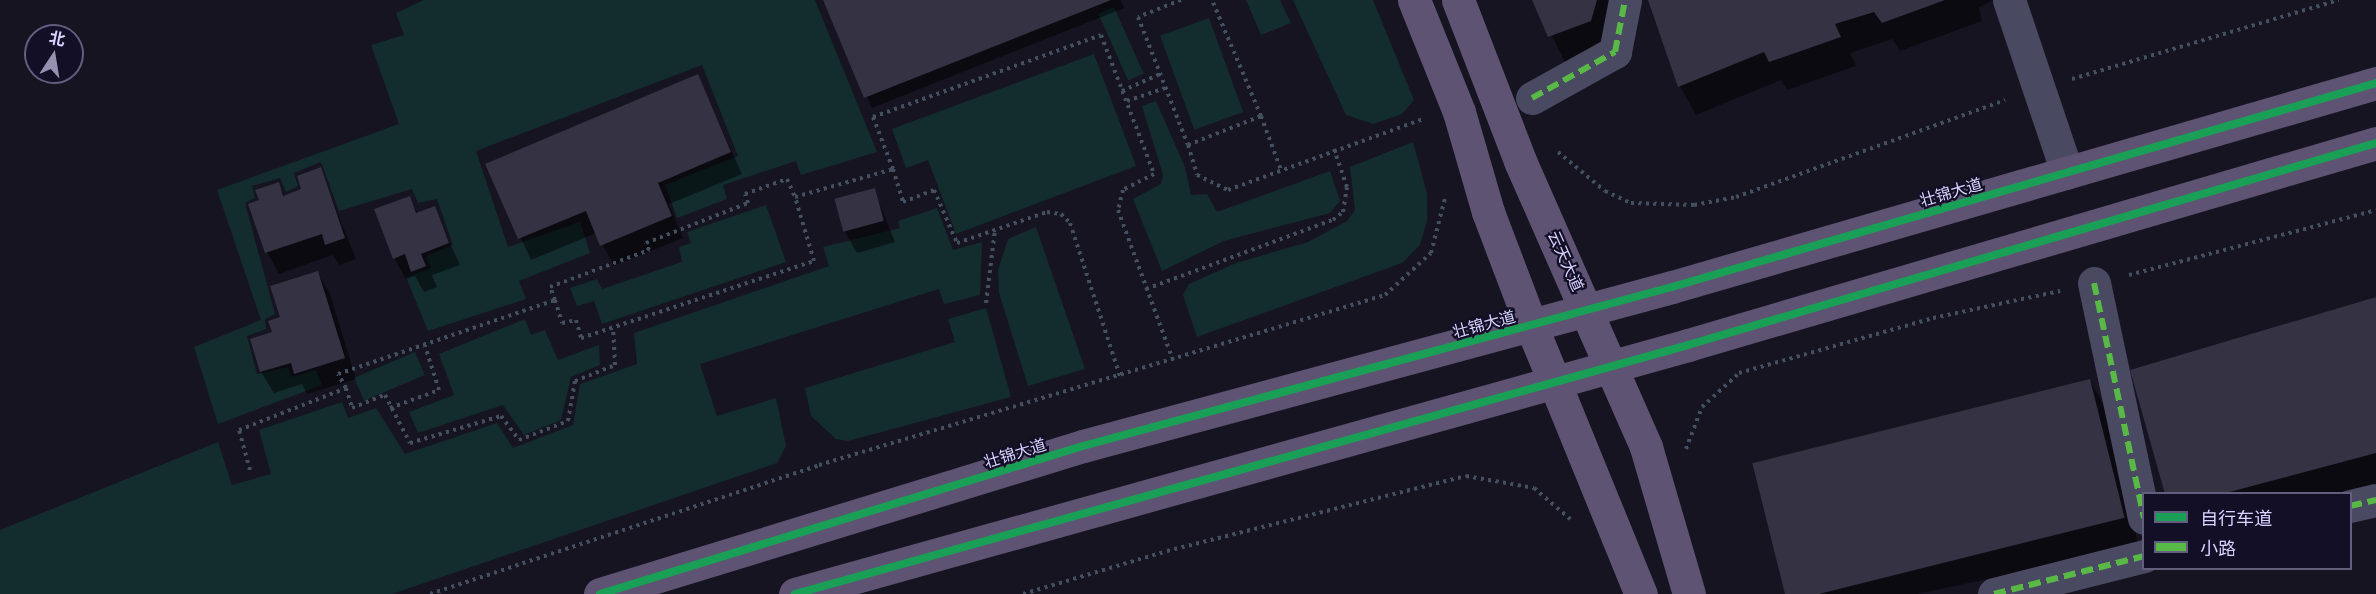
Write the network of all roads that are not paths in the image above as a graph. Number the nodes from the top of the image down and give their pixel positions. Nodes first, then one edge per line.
1 (1414, 0) edge
2 (1458, 0) edge
3 (1625, 0) edge
4 (2009, 0) edge
5 (2376, 83) edge
6 (1532, 98) road end
7 (2376, 143) edge
8 (2067, 172) junction
9 (2094, 283) road end
10 (1588, 310) junction
11 (1531, 325) junction
12 (1611, 366) junction
13 (1553, 380) junction
14 (2376, 500) edge
15 (2352, 506) edge
16 (2142, 509) edge
17 (2142, 557) edge
18 (600, 594) edge
19 (795, 594) edge
20 (1641, 594) edge
21 (1689, 594) edge
22 (1994, 594) edge

1 - 11 main road
2 - 10 main road, 云天大道
3 - 6 street
4 - 8 street
5 - 8 main road, 壮锦大道
7 - 12 main road
8 - 10 main road, 壮锦大道
9 - 16 street
10 - 11 main road, 壮锦大道
10 - 12 main road, 云天大道
11 - 13 main road
11 - 18 main road, 壮锦大道
12 - 13 main road
12 - 21 main road, 云天大道
13 - 19 main road
13 - 20 main road
14 - 15 street
17 - 22 street

